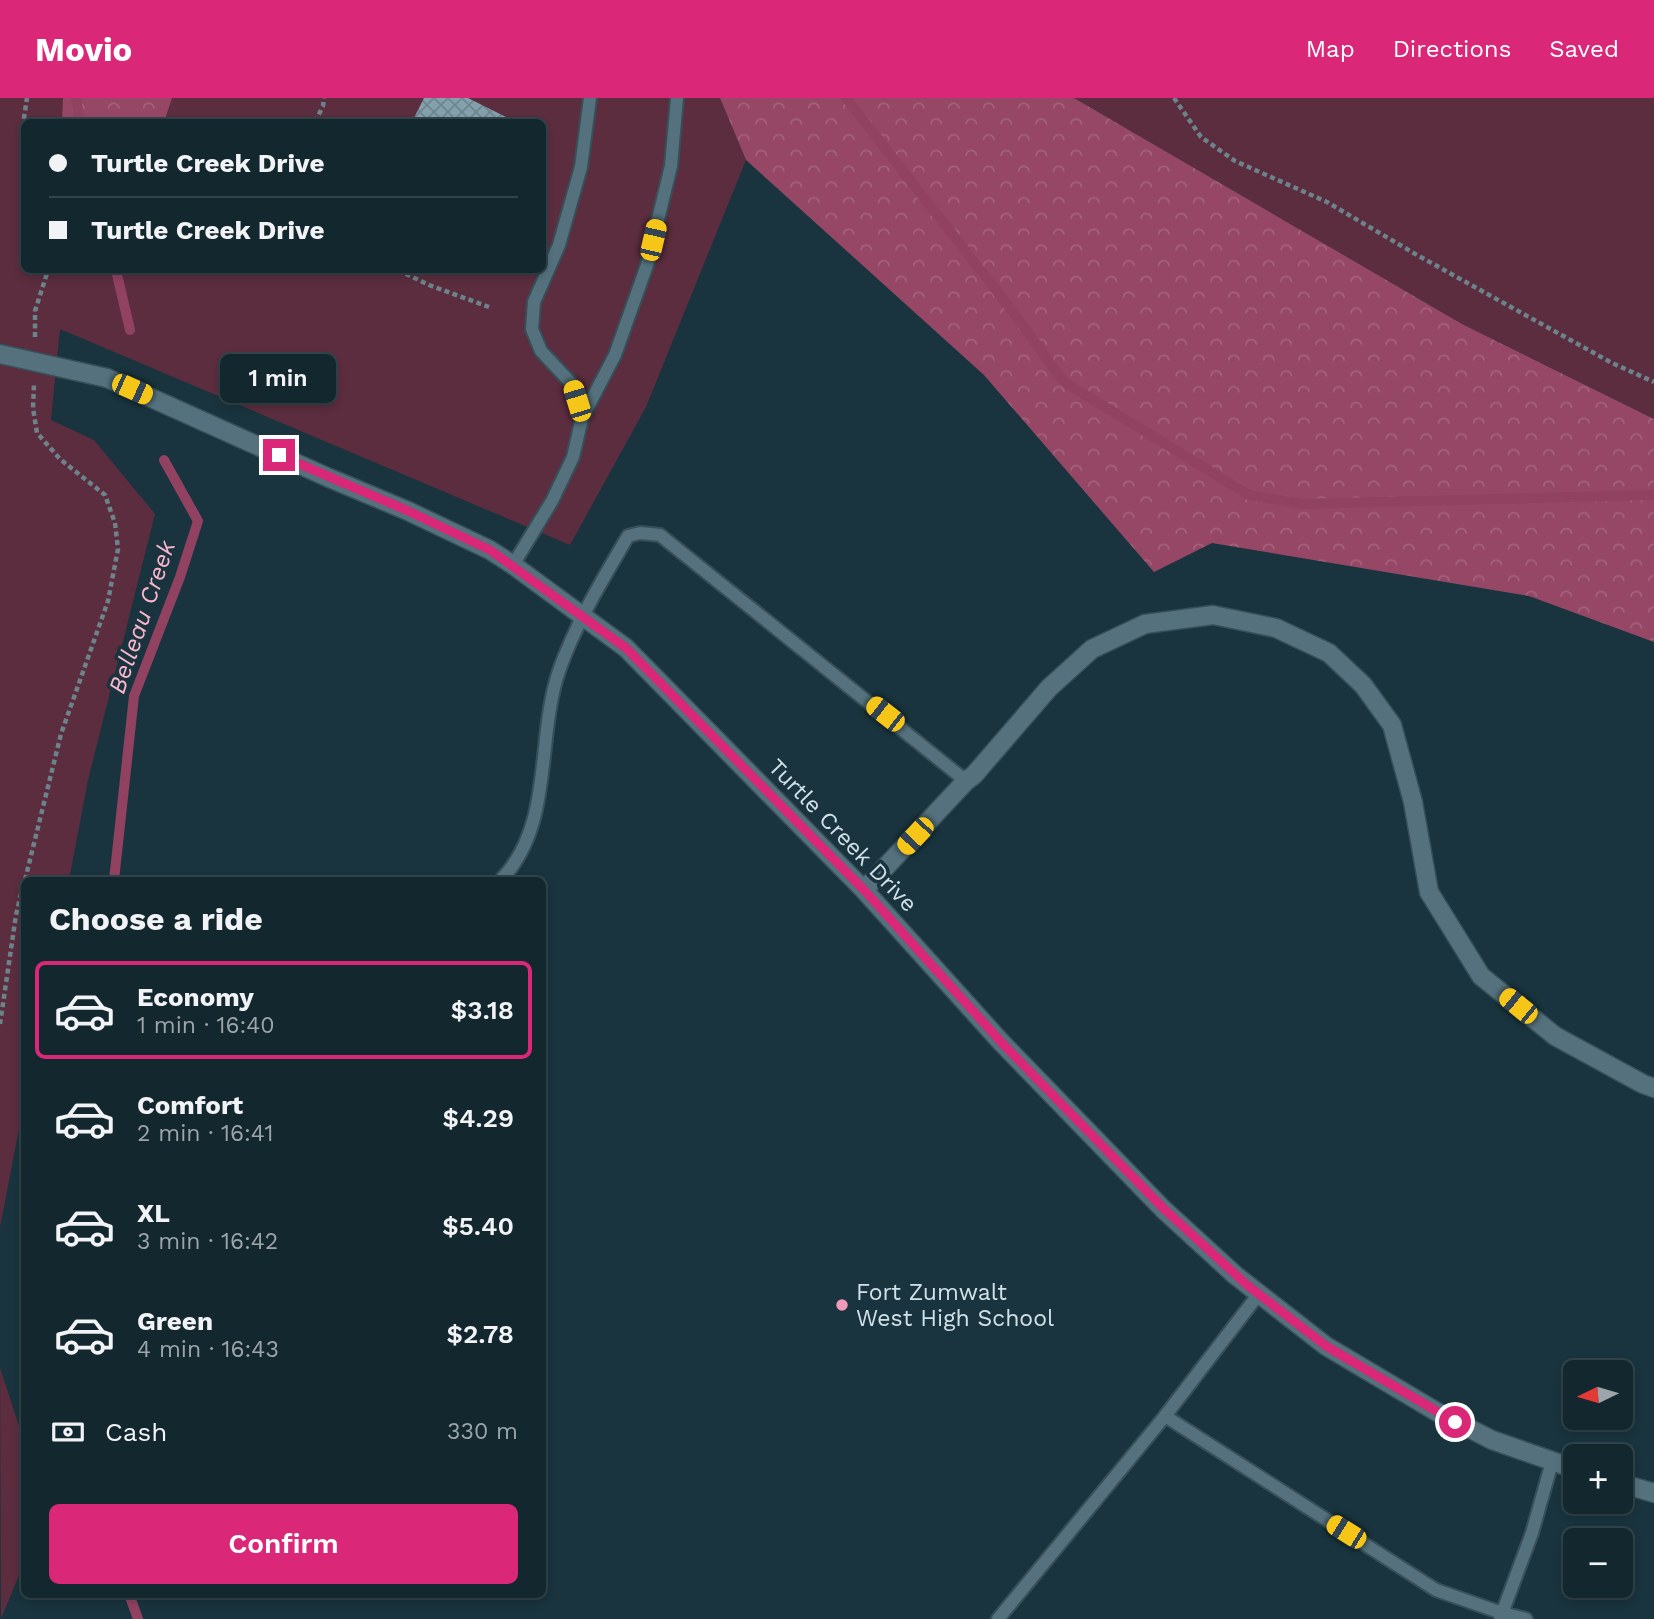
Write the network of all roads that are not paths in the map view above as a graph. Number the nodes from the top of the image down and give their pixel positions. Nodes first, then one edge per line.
1 (590, 98) edge
2 (677, 98) edge
3 (0, 354) edge
4 (582, 418) junction
5 (513, 565) junction
6 (582, 615) junction
7 (966, 781) junction
8 (504, 877) edge
9 (864, 890) junction
10 (1654, 1088) edge
11 (1258, 1295) junction
12 (1165, 1416) junction
13 (1552, 1462) junction
14 (1563, 1465) edge
15 (1633, 1487) edge
16 (1654, 1493) edge
17 (1501, 1616) edge
18 (998, 1619) edge
19 (1526, 1619) edge

1 - 4 lane
2 - 4 lane
3 - 5 street, Turtle Creek Drive
4 - 5 lane
5 - 6 street, Turtle Creek Drive
6 - 7 lane
6 - 8 lane
6 - 9 street, Turtle Creek Drive
7 - 9 street
7 - 10 street
9 - 11 street, Turtle Creek Drive
11 - 12 lane
11 - 13 street, Turtle Creek Drive
12 - 17 lane
12 - 18 lane
13 - 14 street, Turtle Creek Drive
13 - 17 lane
15 - 16 street
17 - 19 lane

